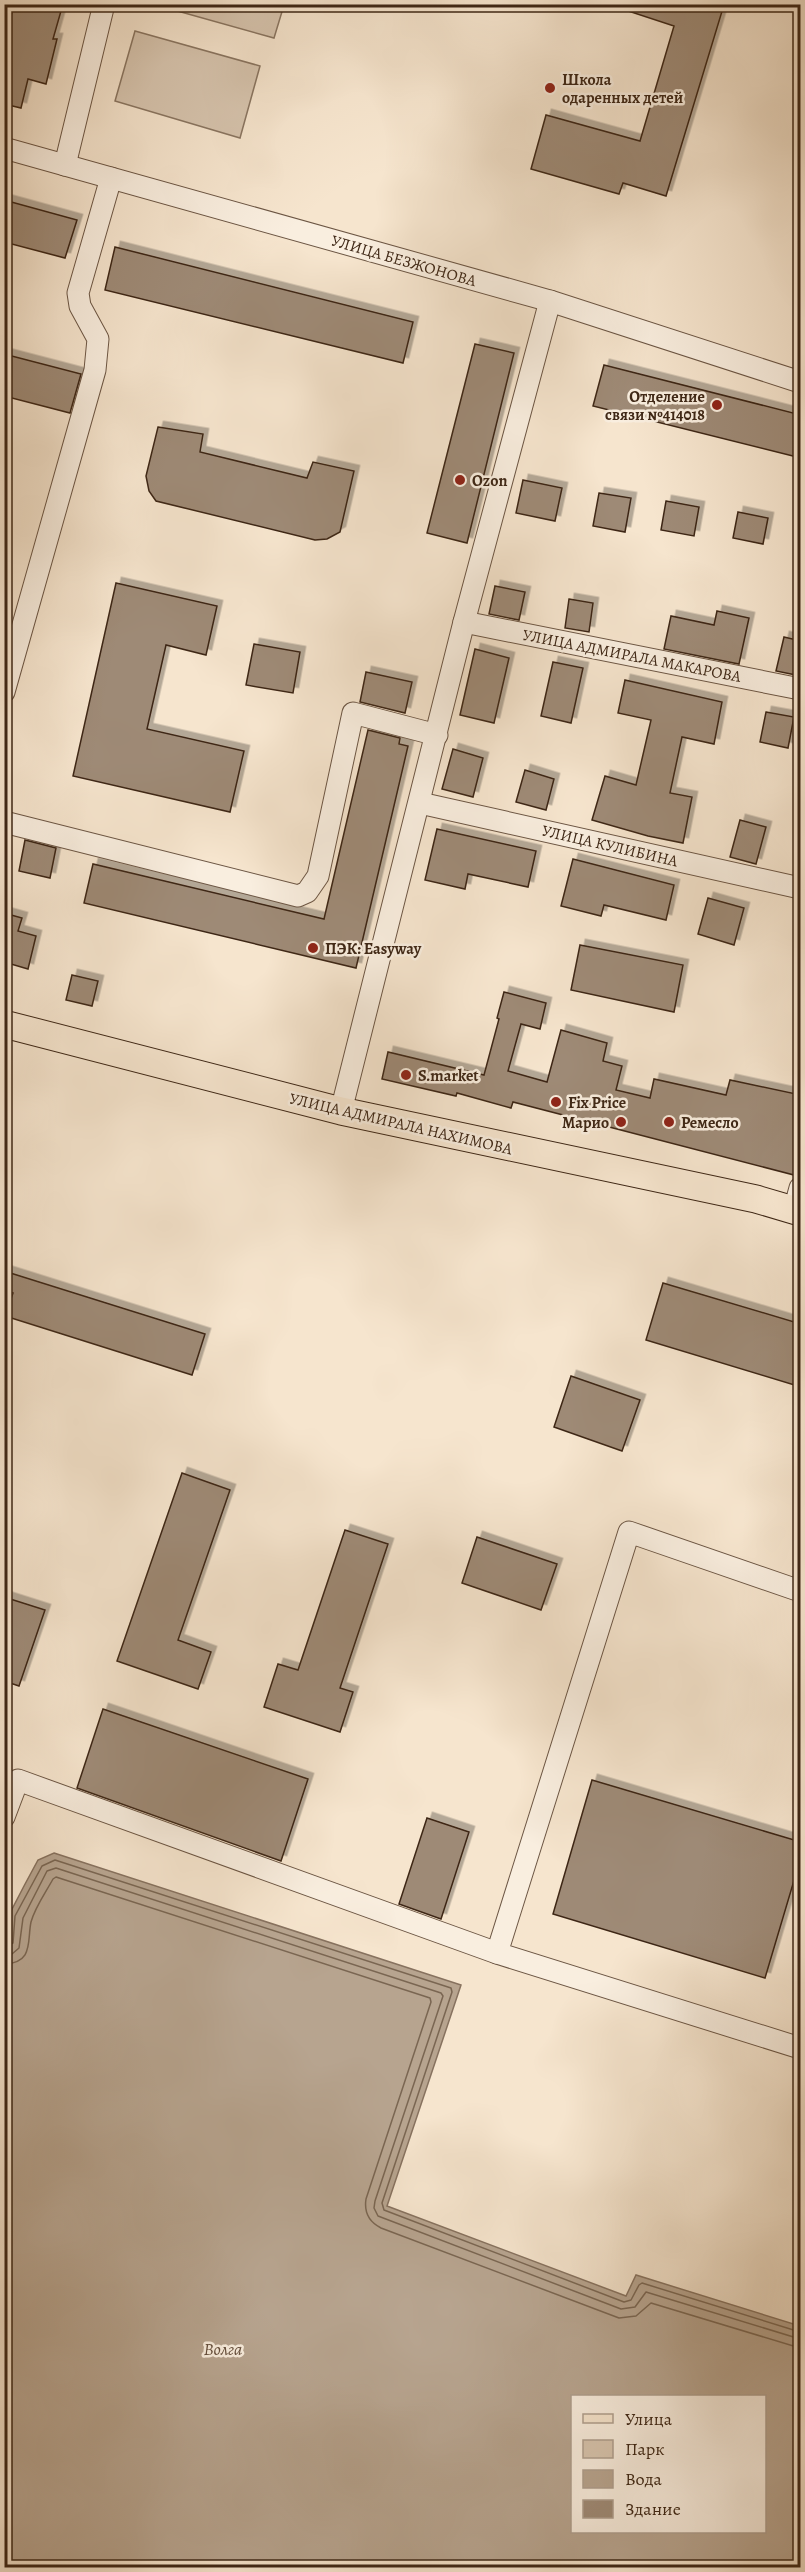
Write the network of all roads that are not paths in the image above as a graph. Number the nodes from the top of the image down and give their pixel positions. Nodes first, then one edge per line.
1 (104, 4) edge
2 (4, 148) edge
3 (65, 165) junction
4 (111, 178) junction
5 (550, 301) junction
6 (801, 382) edge
7 (464, 622) junction
8 (6, 682) edge
9 (801, 689) edge
10 (436, 735) junction
11 (420, 803) junction
12 (4, 822) edge
13 (801, 888) edge
14 (4, 1024) edge
15 (341, 1111) junction
16 (798, 1203) edge
17 (801, 1591) edge
18 (4, 1816) edge
19 (497, 1953) junction
20 (801, 2048) edge

1 - 3 street
2 - 3 street, УЛИЦА БЕЗЖОНОВА
3 - 4 street, УЛИЦА БЕЗЖОНОВА
4 - 5 street, УЛИЦА БЕЗЖОНОВА
4 - 8 street
5 - 6 street, УЛИЦА БЕЗЖОНОВА
5 - 7 street
7 - 9 street, УЛИЦА АДМИРАЛА МАКАРОВА
7 - 10 street
10 - 11 street
10 - 12 street
11 - 13 street, УЛИЦА КУЛИБИНА
11 - 15 street
14 - 15 main road, УЛИЦА АДМИРАЛА НАХИМОВА
15 - 16 main road, УЛИЦА АДМИРАЛА НАХИМОВА
17 - 19 street
18 - 19 street
19 - 20 street

